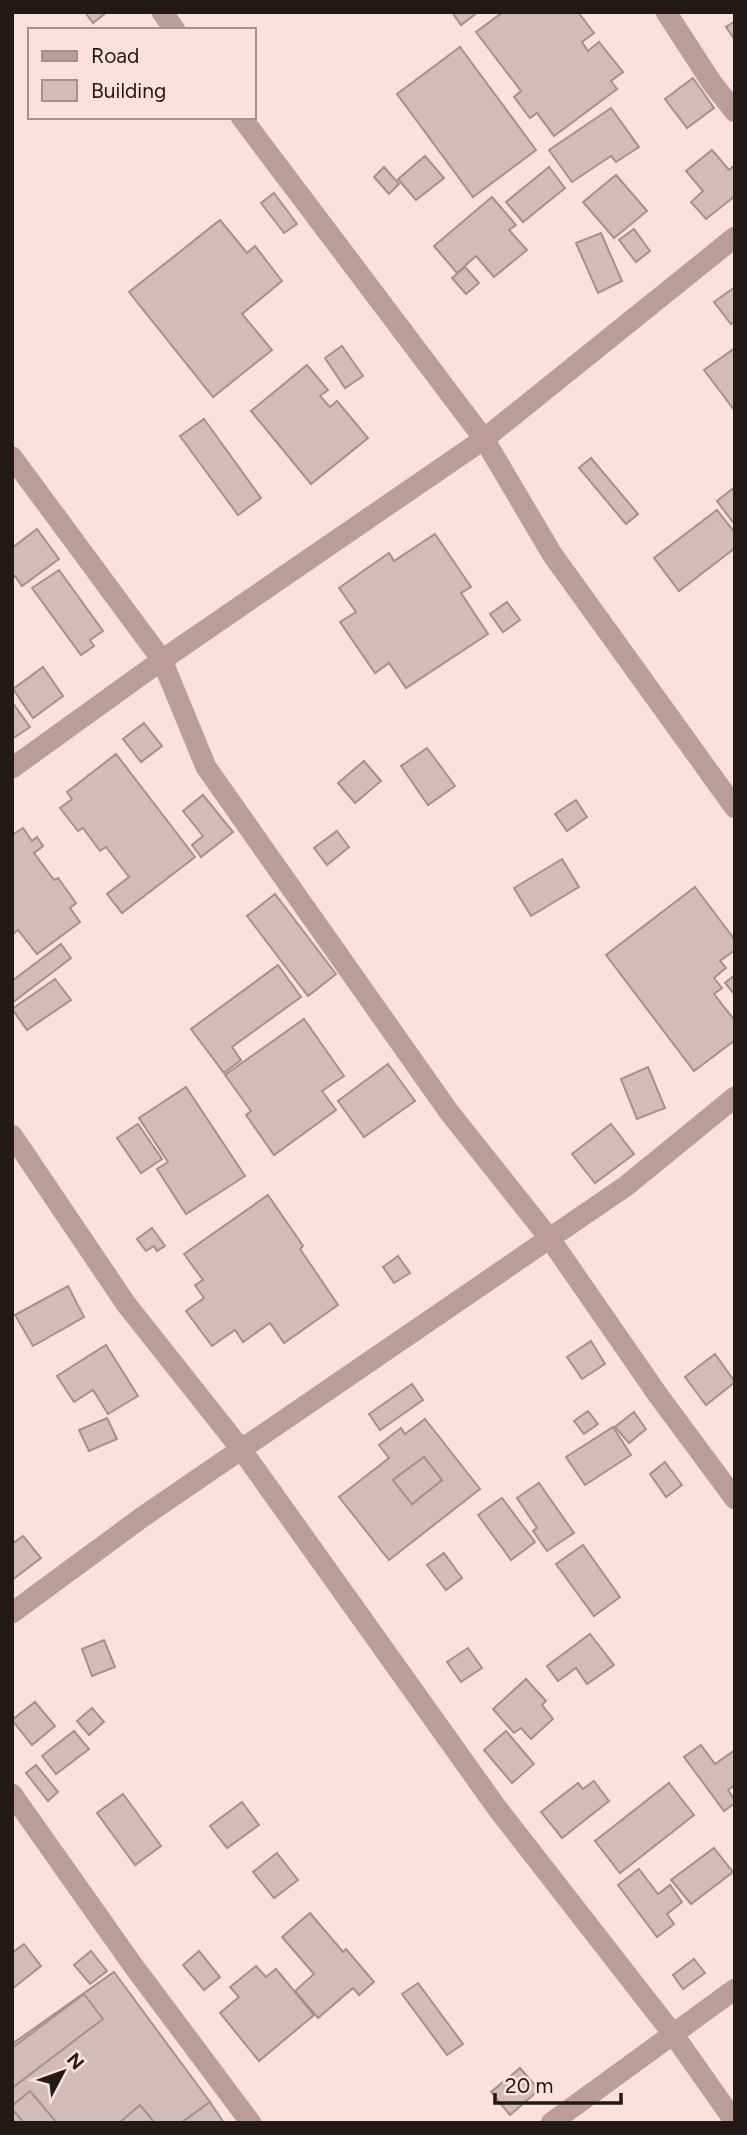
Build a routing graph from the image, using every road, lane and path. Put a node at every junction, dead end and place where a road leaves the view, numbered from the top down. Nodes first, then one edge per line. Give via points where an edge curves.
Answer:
1 (162, 12) edge
2 (666, 12) edge
3 (174, 28) edge
4 (735, 112) edge
5 (243, 119) edge
6 (735, 237) edge
7 (484, 439) junction
8 (12, 457) edge
9 (162, 660) junction
10 (12, 768) edge
11 (735, 808) edge
12 (735, 1097) edge
13 (12, 1135) edge
14 (550, 1239) junction
15 (241, 1450) junction
16 (735, 1499) edge
17 (12, 1613) edge
18 (12, 1794) edge
19 (735, 1989) edge
20 (673, 2034) junction
21 (735, 2122) edge
22 (251, 2123) edge
23 (551, 2123) edge

1 - 3 street
2 - 4 street
5 - 7 street
6 - 7 street
7 - 9 street
7 - 11 street via 552,554
8 - 9 street
9 - 10 street
9 - 14 street via 206,767 449,1112
12 - 14 street via 626,1186
13 - 15 street via 126,1304
14 - 15 street
14 - 16 street
15 - 17 street
15 - 20 street via 497,1808
18 - 22 street
19 - 20 street
20 - 21 street
20 - 23 street

